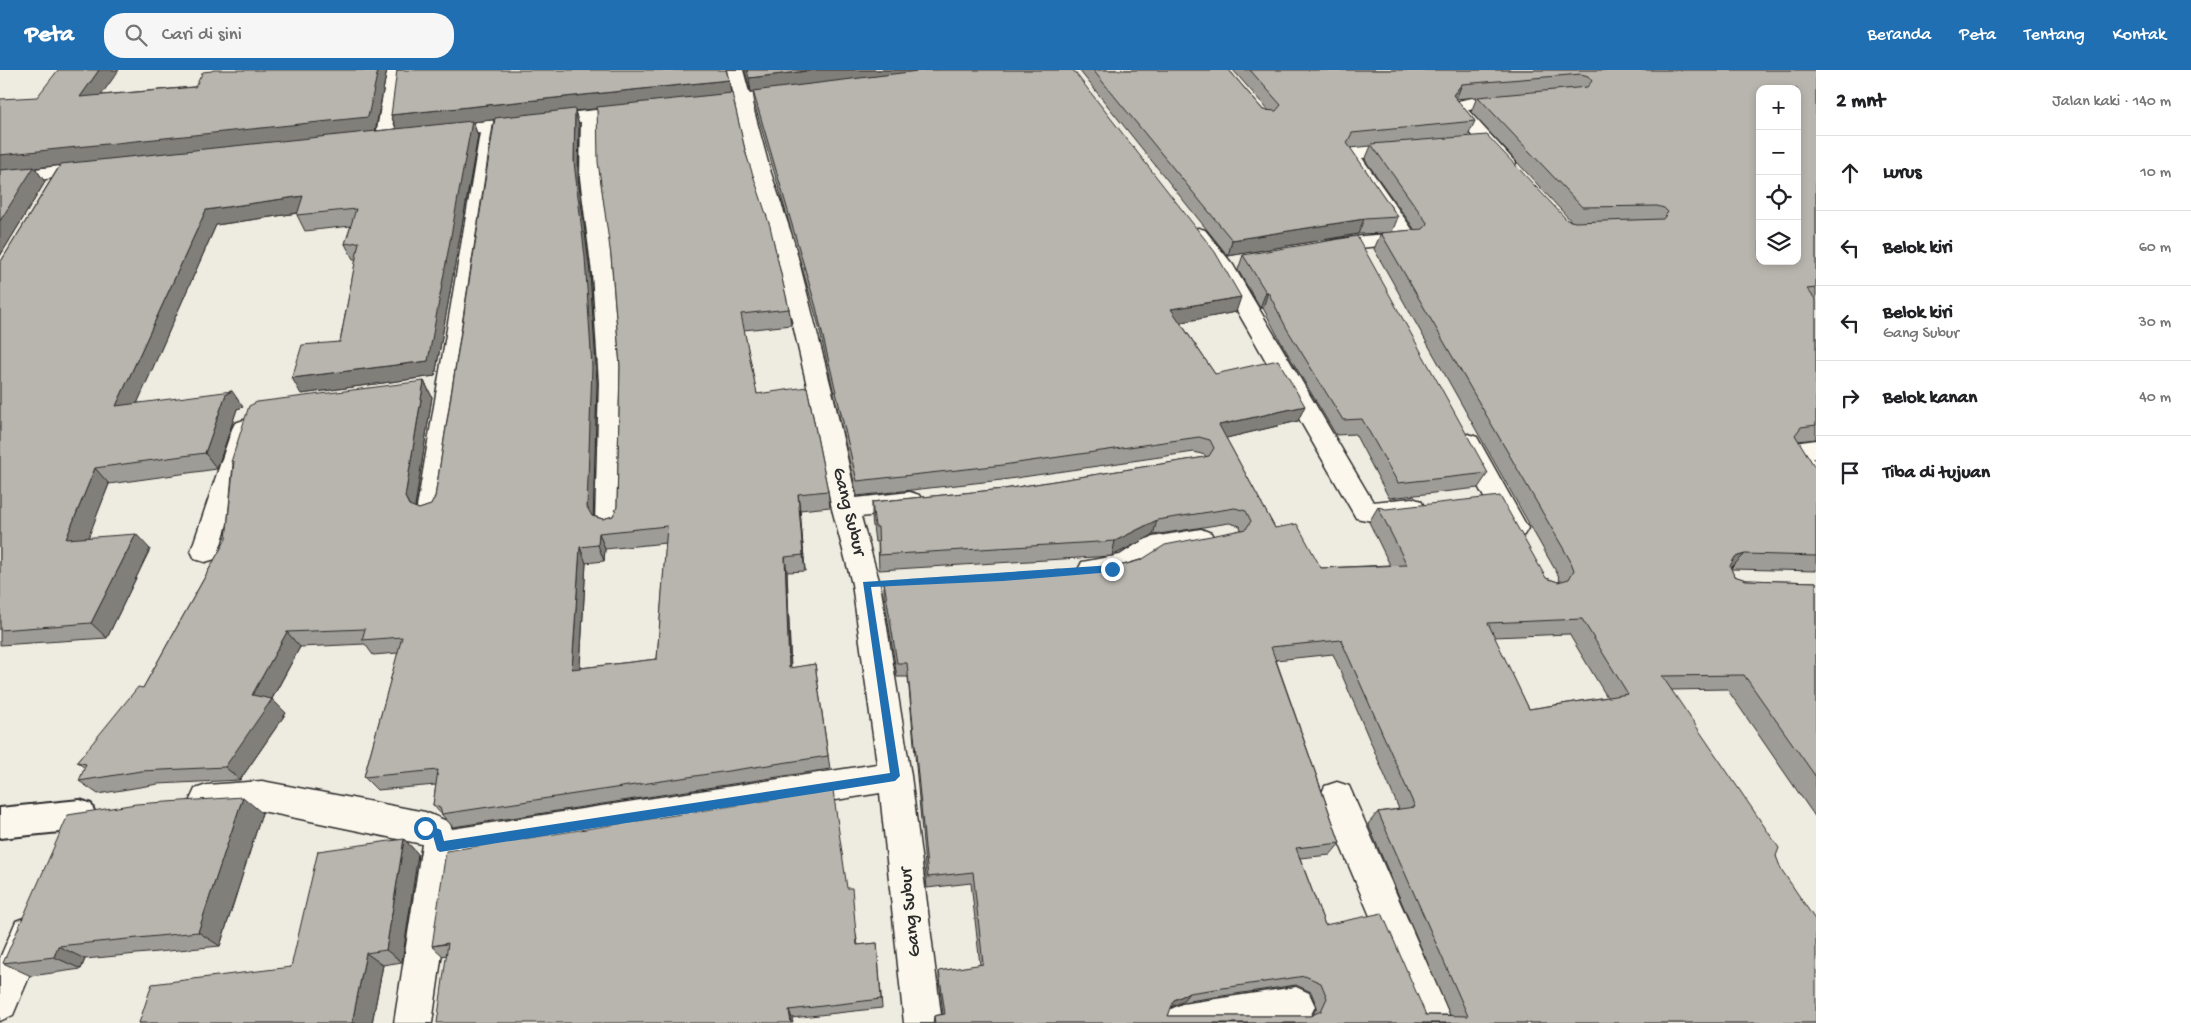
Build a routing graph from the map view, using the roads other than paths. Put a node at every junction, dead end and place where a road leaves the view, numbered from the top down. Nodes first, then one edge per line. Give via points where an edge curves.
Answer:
1 (395, 70) edge
2 (735, 70) edge
3 (810, 92) edge
4 (744, 100) junction
5 (1526, 100) edge
6 (677, 107) edge
7 (648, 110) edge
8 (590, 116) junction
9 (490, 127) junction
10 (423, 133) edge
11 (404, 134) edge
12 (385, 136) junction
13 (366, 138) edge
14 (1420, 148) edge
15 (113, 166) edge
16 (64, 171) junction
17 (0, 179) edge
18 (1520, 179) edge
19 (50, 195) edge
20 (1186, 219) edge
21 (1358, 242) junction
22 (1310, 250) edge
23 (1372, 268) edge
24 (256, 411) edge
25 (1456, 421) edge
26 (1816, 449) edge
27 (1816, 485) edge
28 (1498, 498) junction
29 (933, 500) edge
30 (1470, 501) edge
31 (1432, 506) edge
32 (845, 509) junction
33 (429, 513) edge
34 (608, 523) edge
35 (1229, 535) edge
36 (1526, 550) edge
37 (205, 551) dead end
38 (1062, 573) edge
39 (896, 582) edge
40 (866, 584) junction
41 (895, 776) junction
42 (1337, 797) dead end
43 (177, 801) edge
44 (95, 812) joint
45 (0, 823) edge
46 (440, 847) junction
47 (65, 850) edge
48 (42, 904) edge
49 (0, 1002) edge
50 (1296, 1006) dead end
51 (413, 1023) edge
52 (923, 1023) edge
53 (1182, 1023) edge
54 (1434, 1023) edge

1 - 12 street
2 - 4 street, Gang Subur
3 - 4 street
4 - 6 street
4 - 32 street, Gang Subur via 760,170 784,242
5 - 18 street via 1459,106 1457,110 1477,143
7 - 8 street
8 - 9 street
8 - 34 street via 590,178 603,273 611,383
9 - 10 street
9 - 33 street via 438,386
11 - 12 street
12 - 13 street
14 - 21 street via 1355,153 1352,157 1410,239
15 - 16 street
16 - 17 street
16 - 19 street
20 - 31 street via 1232,263 1365,511
21 - 22 street
21 - 23 street
24 - 37 street via 248,416
25 - 28 street
26 - 27 street via 1795,450
28 - 30 street
28 - 36 street
29 - 32 street
32 - 40 street, Gang Subur
35 - 38 street via 1153,548 1117,568
39 - 40 street
40 - 41 street, Gang Subur
41 - 46 street
41 - 52 street, Gang Subur
42 - 54 street
43 - 46 street via 262,796 432,830 440,837
44 - 45 lane
44 - 47 street
46 - 51 street
48 - 49 street
50 - 53 street

